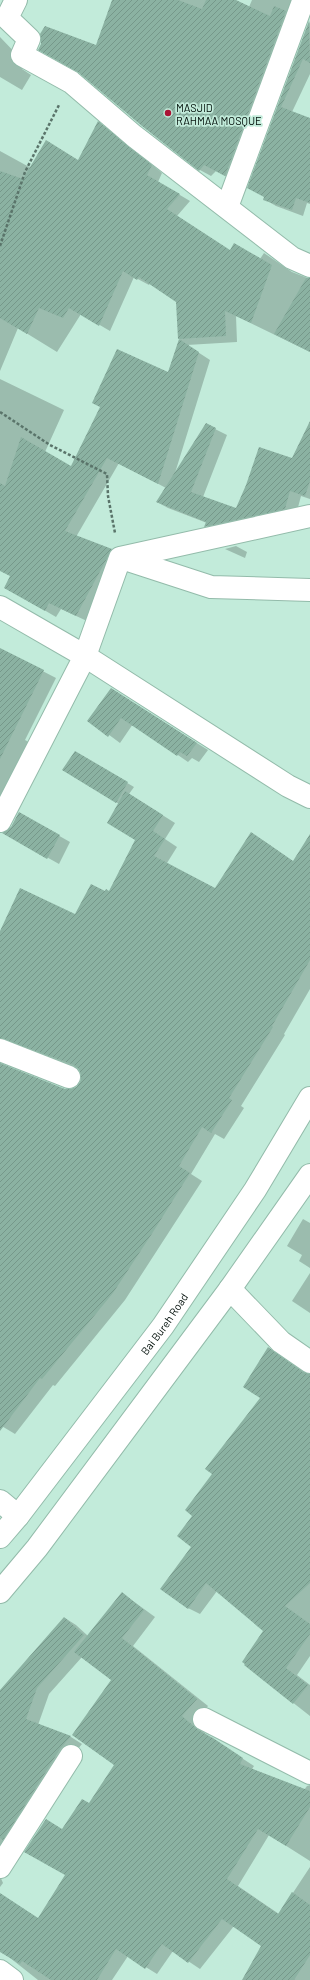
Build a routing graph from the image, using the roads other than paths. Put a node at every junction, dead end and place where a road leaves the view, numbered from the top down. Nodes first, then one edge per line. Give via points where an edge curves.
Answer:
1 (16, 0) edge
2 (299, 4) edge
3 (227, 207) junction
4 (310, 266) edge
5 (310, 516) edge
6 (120, 558) junction
7 (310, 590) edge
8 (0, 607) edge
9 (85, 656) junction
10 (310, 797) edge
11 (0, 821) edge
12 (0, 1050) edge
13 (69, 1077) dead end
14 (310, 1098) edge
15 (310, 1175) edge
16 (230, 1289) junction
17 (310, 1362) edge
18 (0, 1501) edge
19 (18, 1516) junction
20 (0, 1537) edge
21 (0, 1592) edge
22 (204, 1719) dead end
23 (71, 1756) dead end
24 (310, 1773) edge
25 (0, 1868) edge
26 (0, 1971) edge
27 (12, 1980) edge

1 - 3 main road via 7,18 29,39 22,55 71,82 134,136
2 - 3 main road
3 - 4 main road via 292,258
5 - 6 main road
6 - 7 main road via 211,587
6 - 9 main road
8 - 9 main road
9 - 10 main road via 288,786
9 - 11 main road
12 - 13 main road
14 - 19 main road, Bai Bureh Road via 255,1190 163,1326
15 - 16 main road
16 - 17 main road via 281,1342
16 - 21 main road via 37,1548
18 - 19 main road
19 - 20 main road, Bai Bureh Road
22 - 24 main road
23 - 25 main road
26 - 27 main road

